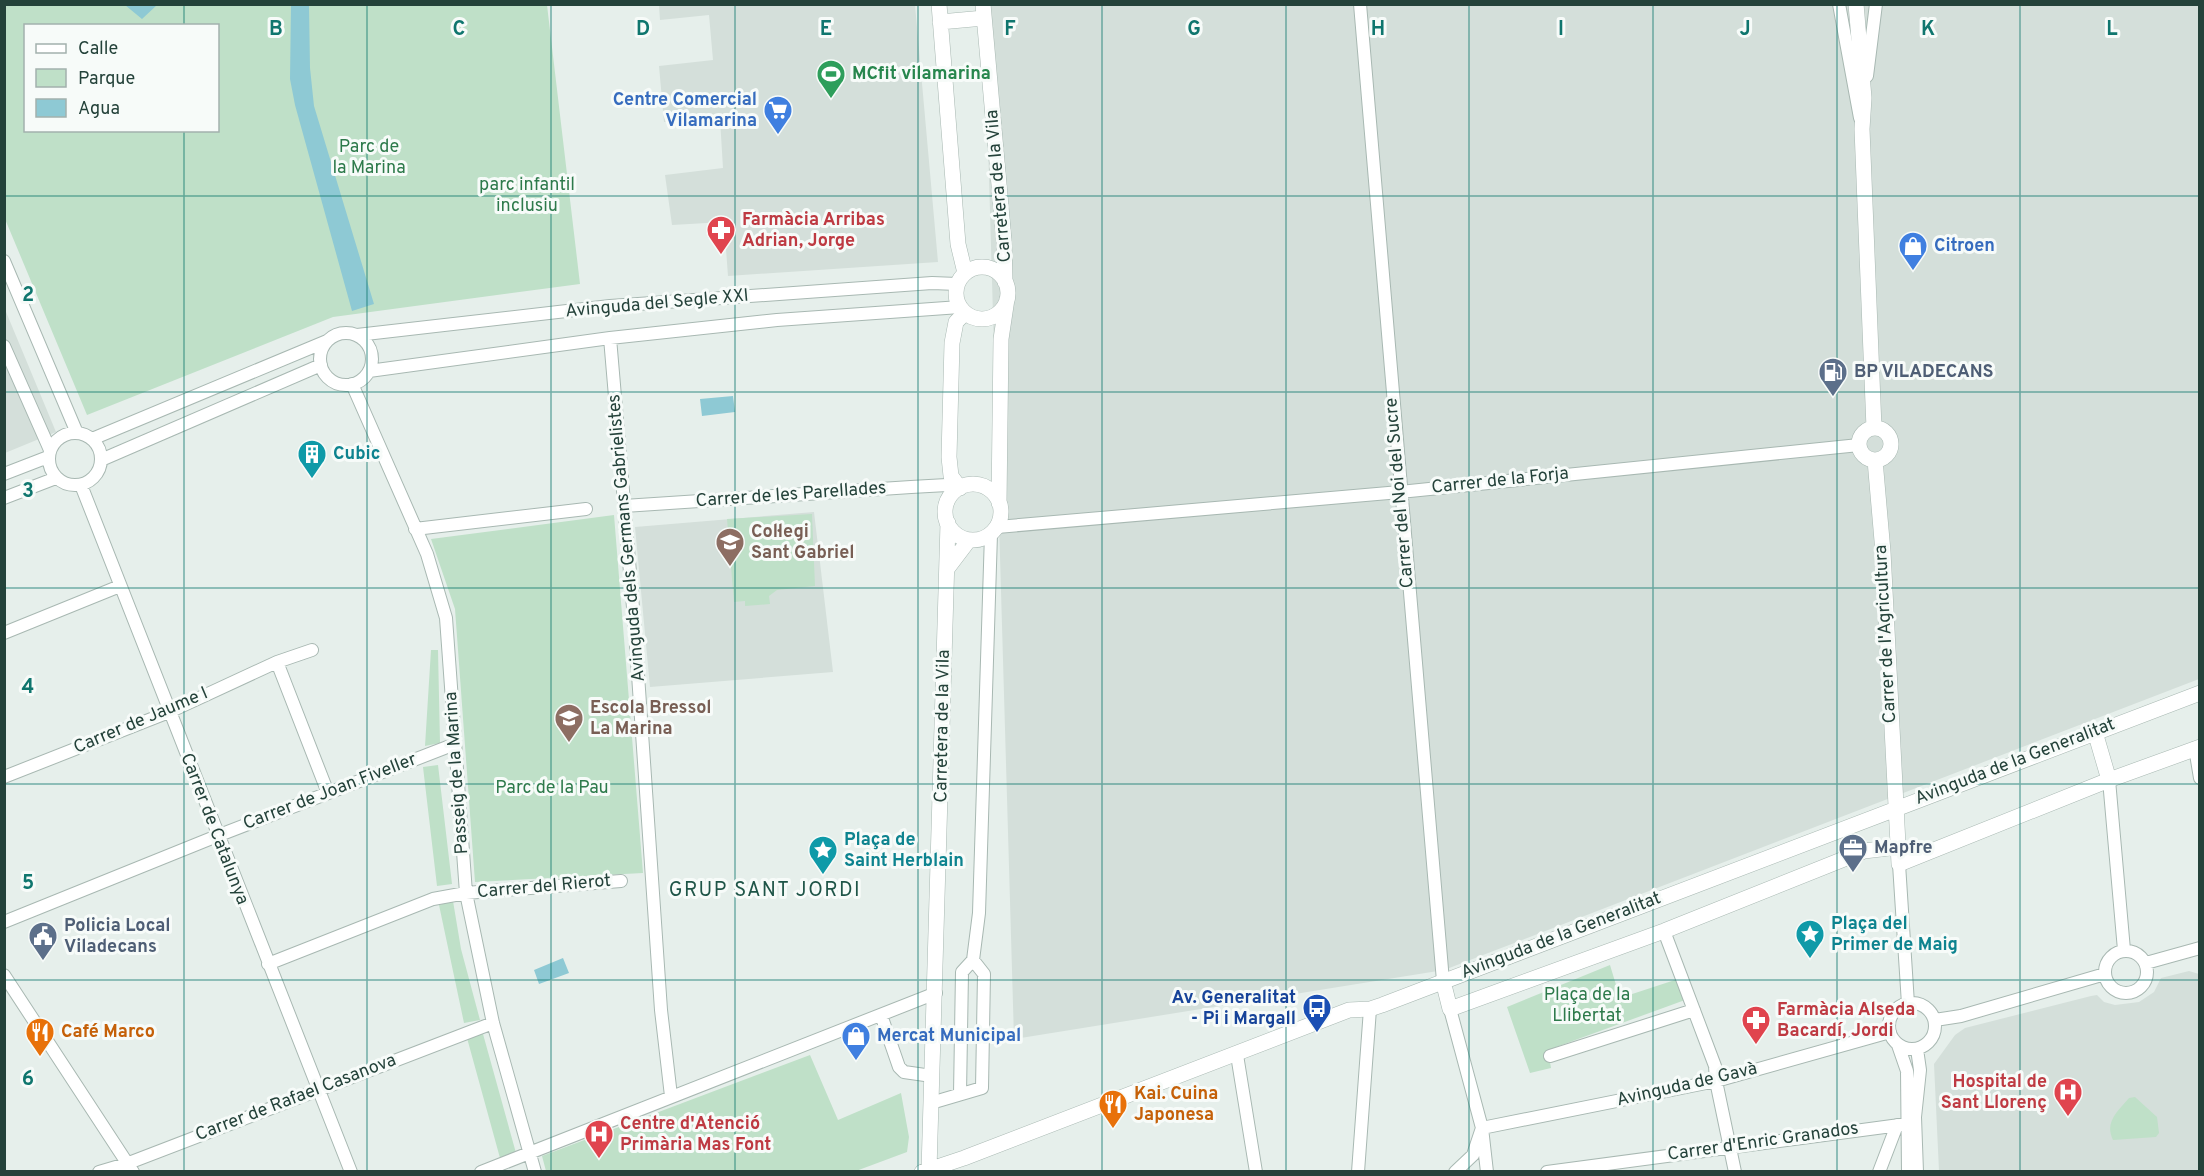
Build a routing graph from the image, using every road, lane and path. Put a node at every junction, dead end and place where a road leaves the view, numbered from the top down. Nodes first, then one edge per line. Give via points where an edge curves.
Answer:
1 (939, 4) edge
2 (1360, 4) edge
3 (1839, 4) edge
4 (1856, 4) edge
5 (1876, 4) edge
6 (984, 11) edge
7 (940, 22) junction
8 (1864, 98) junction
9 (1862, 129) junction
10 (4, 261) edge
11 (961, 279) junction
12 (1005, 282) junction
13 (1007, 299) junction
14 (963, 310) junction
15 (357, 336) junction
16 (610, 338) junction
17 (327, 341) junction
18 (4, 346) edge
19 (321, 365) junction
20 (369, 371) junction
21 (352, 384) junction
22 (1874, 428) junction
23 (77, 433) junction
24 (92, 439) junction
25 (1859, 446) junction
26 (49, 453) junction
27 (101, 460) junction
28 (1875, 460) junction
29 (4, 474) edge
30 (56, 478) junction
31 (81, 485) junction
32 (959, 489) junction
33 (1400, 492) junction
34 (4, 498) edge
35 (999, 503) junction
36 (624, 506) junction
37 (586, 509) dead end
38 (948, 523) junction
39 (416, 529) junction
40 (994, 530) junction
41 (969, 540) junction
42 (947, 569) junction
43 (120, 586) junction
44 (4, 633) edge
45 (312, 650) dead end
46 (277, 662) junction
47 (2199, 693) edge
48 (169, 712) junction
49 (2095, 732) junction
50 (455, 744) junction
51 (2197, 747) edge
52 (4, 777) edge
53 (2199, 778) edge
54 (2109, 780) junction
55 (328, 793) junction
56 (1897, 808) junction
57 (217, 836) junction
58 (1897, 847) junction
59 (1899, 864) junction
60 (621, 881) dead end
61 (466, 893) junction
62 (4, 922) edge
63 (1664, 931) junction
64 (2199, 948) edge
65 (2124, 950) junction
66 (972, 960) junction
67 (2146, 963) junction
68 (267, 964) junction
69 (2105, 974) junction
70 (4, 975) edge
71 (1443, 981) junction
72 (936, 993) junction
73 (1908, 1004) junction
74 (1370, 1009) junction
75 (1450, 1010) junction
76 (1694, 1010) junction
77 (881, 1015) junction
78 (1935, 1020) junction
79 (493, 1023) junction
80 (1890, 1032) junction
81 (1898, 1045) junction
82 (1917, 1049) junction
83 (1237, 1054) junction
84 (1550, 1056) dead end
85 (932, 1076) junction
86 (1716, 1081) junction
87 (318, 1090) junction
88 (960, 1094) junction
89 (671, 1096) junction
90 (930, 1103) junction
91 (1902, 1124) junction
92 (1482, 1128) junction
93 (1730, 1146) junction
94 (530, 1152) junction
95 (129, 1168) edge
96 (1584, 1169) edge
97 (925, 1171) edge
98 (99, 1172) edge
99 (351, 1172) edge
100 (481, 1172) edge
101 (535, 1172) edge
102 (1256, 1172) edge
103 (1358, 1172) edge
104 (1455, 1172) edge
105 (1487, 1172) edge
106 (1547, 1172) edge
107 (1735, 1172) edge
108 (1879, 1172) edge
109 (1908, 1172) edge
110 (1917, 1172) edge

1 - 7 street
2 - 33 street, Carrer del Noi del Sucre
3 - 9 street
4 - 8 street
5 - 8 street
6 - 7 street, Carretera de la Vila
6 - 12 street, Carretera de la Vila
7 - 11 street
8 - 9 street
9 - 22 street
10 - 23 street
11 - 12 street via 976,268 987,268
11 - 14 street via 956,296
11 - 15 street, Avinguda del Segle XXI via 610,306
12 - 13 street
13 - 14 street via 993,316 979,319
13 - 35 street via 1001,339
14 - 16 street, Avinguda del Segle XXI via 777,320
14 - 32 street via 952,343 950,401 949,457 951,476
15 - 17 street via 344,333
15 - 20 street via 371,351
16 - 20 street, Avinguda del Segle XXI
16 - 36 street, Avinguda dels Germans Gabrielistes
17 - 19 street via 321,350
17 - 24 street
18 - 26 street
19 - 21 street via 333,381
19 - 27 street
20 - 21 street
21 - 39 street, Passeig de la Marina
22 - 25 street via 1865,432
22 - 28 street via 1888,434 1891,444 1885,457
23 - 24 street
23 - 26 street via 59,438
24 - 27 street
25 - 28 street via 1863,454
25 - 33 street, Carrer de la Forja
26 - 29 street
26 - 30 street
27 - 31 street via 96,476
28 - 56 street, Carrer de l'Agricultura
30 - 31 street via 65,484
30 - 34 street
31 - 43 street, Carrer de Catalunya
32 - 35 street via 983,487
32 - 36 street, Carrer de les Parellades via 947,485
32 - 38 street via 946,505
33 - 40 street, Carrer de la Forja
33 - 71 street, Carrer del Noi del Sucre
35 - 40 street via 1000,518
36 - 89 street, Avinguda dels Germans Gabrielistes via 661,1010
37 - 39 street
38 - 41 street via 958,536
38 - 42 street, Carretera de la Vila
39 - 50 street, Passeig de la Marina via 446,618
40 - 41 street via 981,539
40 - 66 street via 979,913
41 - 42 street
42 - 72 street, Carretera de la Vila
43 - 44 street
43 - 48 street, Carrer de Catalunya
45 - 46 street, Carrer de Jaume I
46 - 48 street, Carrer de Jaume I
46 - 55 street
47 - 49 street, Avinguda de la Generalitat
48 - 52 street, Carrer de Jaume I
48 - 57 street, Carrer de Catalunya
49 - 54 street
49 - 56 street, Avinguda de la Generalitat
50 - 55 street, Carrer de Joan Fiveller
50 - 61 street, Passeig de la Marina
51 - 53 street
51 - 54 street
54 - 59 street
54 - 65 street
55 - 57 street, Carrer de Joan Fiveller
56 - 58 street, Carrer de l'Agricultura
56 - 71 street, Avinguda de la Generalitat
57 - 62 street, Carrer de Joan Fiveller
57 - 68 street, Carrer de Catalunya
58 - 59 street, Carrer de l'Agricultura
58 - 63 street via 1864,851
59 - 73 street
60 - 61 street, Carrer del Rierot
61 - 68 street, Carrer del Rierot via 433,899
61 - 79 street, Passeig de la Marina
63 - 75 street
63 - 76 street
64 - 67 street
65 - 67 street via 2138,954
65 - 69 street via 2107,961
66 - 88 street via 962,972
66 - 88 street via 984,974 982,1088
67 - 69 street via 2145,983 2135,992 2123,993 2112,988
68 - 87 street, Carrer de Catalunya
69 - 78 street
70 - 95 street
71 - 74 street, Avinguda de la Generalitat
71 - 75 street
72 - 77 street
72 - 85 street, Carretera de la Vila
73 - 78 street via 1927,1009
73 - 80 street via 1891,1017
74 - 83 street, Avinguda de la Generalitat via 1349,1010
74 - 103 street
75 - 92 street
76 - 84 street
76 - 86 street via 1715,1066
77 - 85 street via 899,1067 904,1072
77 - 89 street
78 - 82 street via 1930,1041
79 - 87 street, Carrer de Rafael Casanova
79 - 94 street, Passeig de la Marina
80 - 81 street
80 - 86 street, Avinguda de Gavà
81 - 82 street
81 - 91 street via 1907,1071
82 - 110 street
83 - 97 street, Avinguda de la Generalitat
83 - 102 street
85 - 90 street, Carretera de la Vila
86 - 92 street, Avinguda de Gavà
86 - 93 street
87 - 95 street, Carrer de Rafael Casanova
87 - 99 street, Carrer de Catalunya
88 - 90 street
89 - 94 street
90 - 97 street, Carretera de la Vila
91 - 93 street, Carrer d'Enric Granados
91 - 108 street
91 - 109 street
92 - 104 street via 1473,1155
92 - 105 street
93 - 96 street, Carrer d'Enric Granados
93 - 107 street
94 - 100 street
94 - 101 street, Passeig de la Marina
95 - 98 street, Carrer de Rafael Casanova
96 - 106 street, Carrer d'Enric Granados

